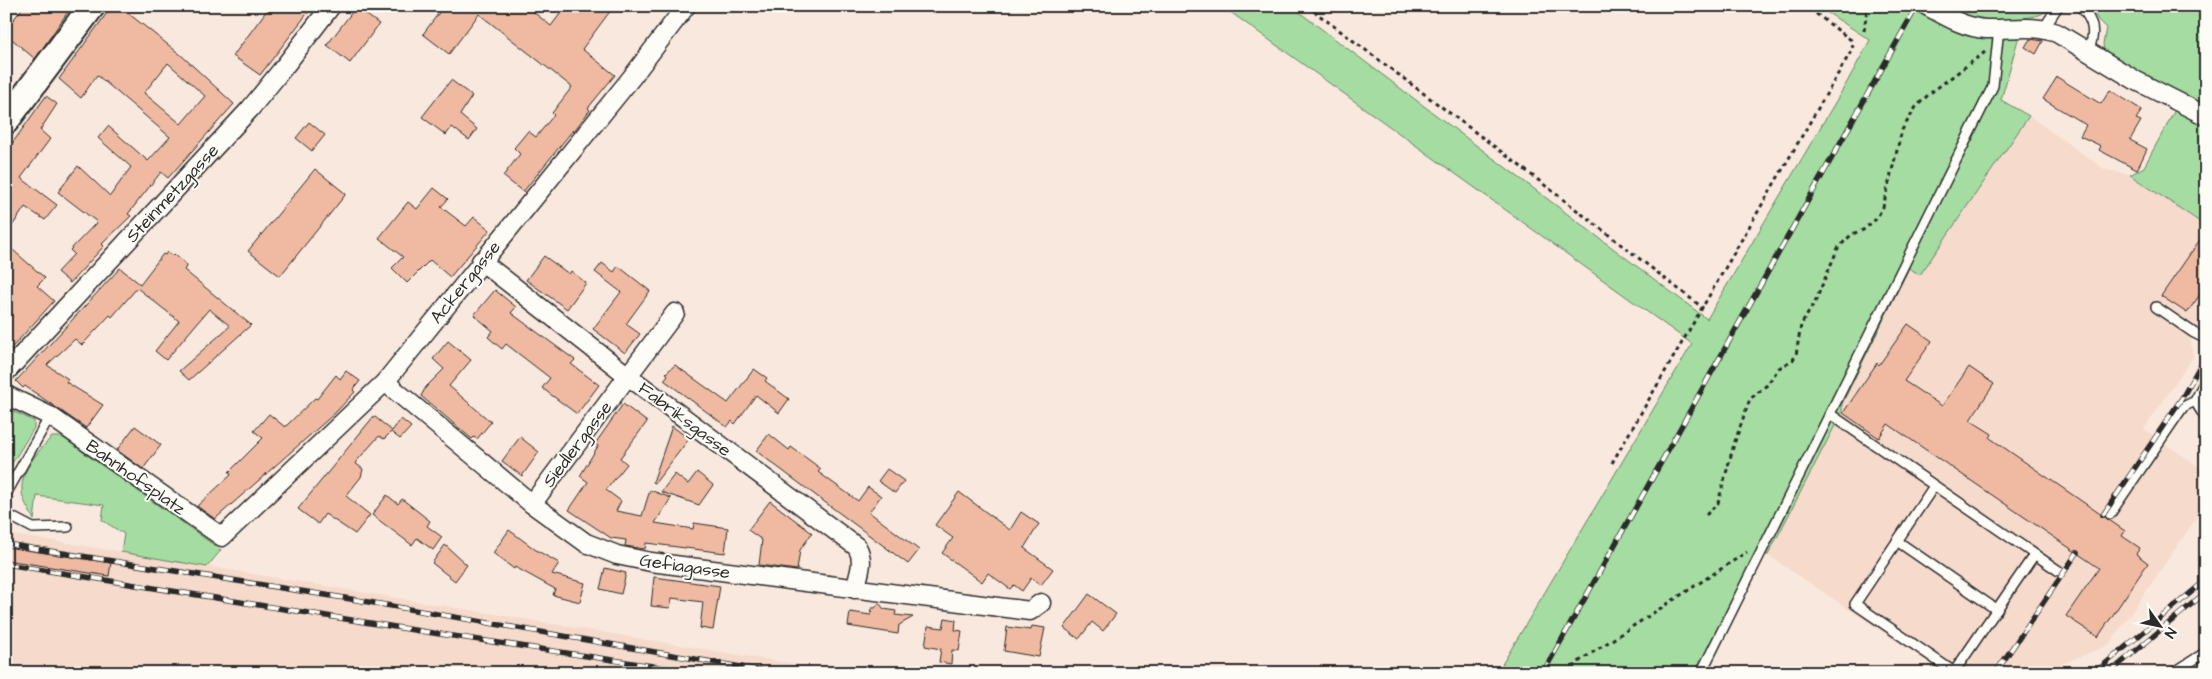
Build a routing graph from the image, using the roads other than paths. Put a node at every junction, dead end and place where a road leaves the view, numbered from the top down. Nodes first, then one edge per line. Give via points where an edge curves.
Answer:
1 (92, 6) edge
2 (330, 6) edge
3 (686, 6) edge
4 (1928, 6) edge
5 (2058, 6) edge
6 (2080, 6) edge
7 (2044, 28) junction
8 (1998, 35) junction
9 (2088, 52) junction
10 (2206, 116) edge
11 (6, 121) edge
12 (481, 262) junction
13 (2156, 307) dead end
14 (675, 313) dead end
15 (2206, 339) edge
16 (6, 372) edge
17 (628, 376) junction
18 (2206, 379) edge
19 (385, 382) junction
20 (6, 395) edge
21 (2195, 401) junction
22 (1830, 414) junction
23 (50, 416) junction
24 (2206, 419) edge
25 (1934, 486) junction
26 (6, 494) edge
27 (532, 504) junction
28 (6, 514) edge
29 (2110, 514) dead end
30 (68, 527) dead end
31 (222, 537) joint
32 (1897, 541) junction
33 (2034, 555) junction
34 (2059, 571) dead end
35 (854, 589) junction
36 (1041, 603) dead end
37 (1997, 610) junction
38 (2206, 652) edge
39 (1701, 673) edge
40 (2173, 673) edge

1 - 11 main road
2 - 16 street, Steinmetzgasse via 250,109
3 - 12 street, Ackergasse
4 - 8 street via 1956,21
5 - 7 lane
6 - 9 lane via 2094,26
7 - 8 street via 2027,26
7 - 9 street
8 - 22 lane via 1993,86
9 - 10 street
12 - 17 street, Fabriksgasse
12 - 19 street, Ackergasse
13 - 15 lane
14 - 17 street, Siedlergasse
17 - 27 street, Siedlergasse
17 - 35 street, Fabriksgasse via 857,547 862,556
18 - 21 lane
19 - 27 street, Gefiagasse
19 - 31 street, Ackergasse
20 - 23 street, Bahnhofsplatz
21 - 24 lane
21 - 29 lane via 2183,406
22 - 25 lane
22 - 39 lane
23 - 26 lane
23 - 31 street, Bahnhofsplatz
25 - 32 lane
25 - 33 lane
27 - 35 street, Gefiagasse via 586,543 617,555
28 - 30 lane via 33,528
32 - 37 lane
32 - 37 lane via 1855,604 1901,636 1954,672
33 - 34 lane
33 - 37 lane
35 - 36 street, Gefiagasse via 1030,610
38 - 40 lane

